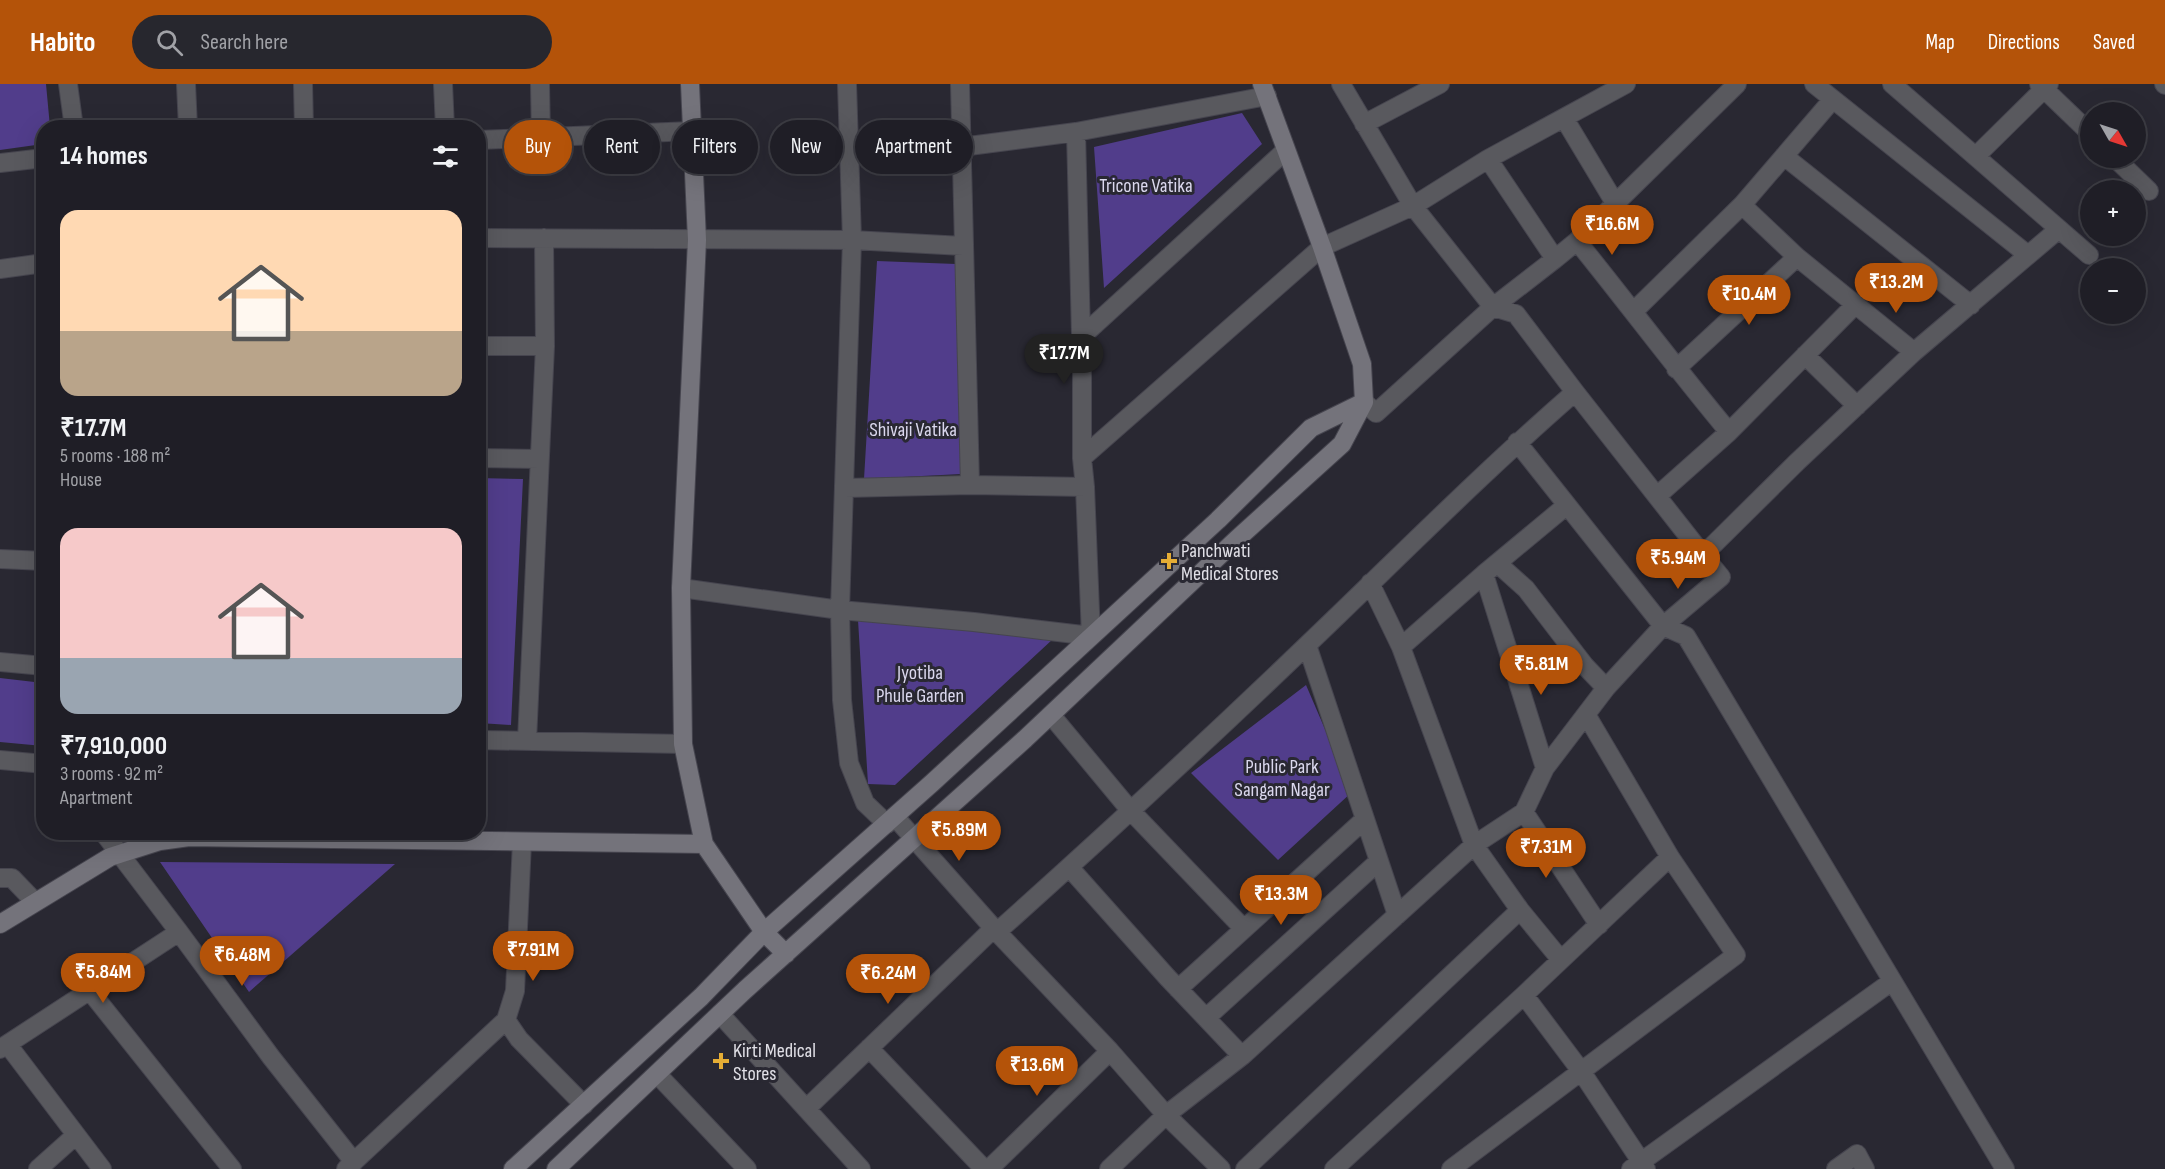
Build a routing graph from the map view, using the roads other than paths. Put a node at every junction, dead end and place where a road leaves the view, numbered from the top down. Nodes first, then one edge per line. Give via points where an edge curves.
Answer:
1 (68, 84) edge
2 (186, 84) edge
3 (303, 84) edge
4 (443, 84) edge
5 (540, 84) edge
6 (690, 84) edge
7 (847, 84) edge
8 (960, 84) edge
9 (1341, 84) edge
10 (1440, 84) edge
11 (1626, 84) edge
12 (1737, 84) edge
13 (1814, 84) edge
14 (1892, 84) edge
15 (2044, 86) edge
16 (1264, 90) edge
17 (1833, 99) junction
18 (1564, 118) junction
19 (73, 120) edge
20 (188, 120) edge
21 (304, 120) edge
22 (445, 120) edge
23 (541, 120) edge
24 (692, 120) edge
25 (961, 120) edge
26 (2080, 123) edge
27 (1364, 124) junction
28 (672, 132) edge
29 (1076, 132) junction
30 (572, 137) edge
31 (504, 139) edge
32 (486, 140) edge
33 (973, 145) edge
34 (1286, 151) junction
35 (1784, 156) junction
36 (1976, 156) junction
37 (36, 159) edge
38 (1488, 159) junction
39 (0, 163) edge
40 (2125, 168) edge
41 (694, 174) edge
42 (962, 174) edge
43 (2149, 191) dead end
44 (1615, 203) junction
45 (1742, 205) junction
46 (1413, 206) junction
47 (2059, 229) junction
48 (486, 238) edge
49 (544, 238) junction
50 (697, 240) junction
51 (852, 240) junction
52 (1577, 241) junction
53 (963, 246) junction
54 (1322, 247) junction
55 (2028, 255) junction
56 (2089, 255) dead end
57 (1797, 257) junction
58 (1555, 258) junction
59 (36, 264) edge
60 (0, 269) edge
61 (1855, 304) junction
62 (1971, 305) junction
63 (1493, 307) junction
64 (1634, 311) junction
65 (1080, 338) junction
66 (486, 346) edge
67 (545, 346) junction
68 (1914, 352) junction
69 (1805, 355) junction
70 (1676, 369) junction
71 (1575, 392) junction
72 (1364, 402) junction
73 (1857, 406) junction
74 (1729, 432) junction
75 (1517, 442) junction
76 (486, 458) edge
77 (539, 459) junction
78 (1082, 459) junction
79 (970, 485) junction
80 (1085, 487) junction
81 (844, 488) junction
82 (1658, 496) junction
83 (1567, 506) junction
84 (1703, 555) junction
85 (0, 559) edge
86 (36, 561) edge
87 (1490, 569) junction
88 (1370, 583) junction
89 (681, 588) junction
90 (840, 610) junction
91 (1663, 626) junction
92 (1091, 636) junction
93 (1307, 645) junction
94 (1401, 647) junction
95 (0, 662) edge
96 (36, 665) edge
97 (1606, 688) junction
98 (1050, 715) junction
99 (1587, 716) junction
100 (486, 740) edge
101 (527, 741) junction
102 (683, 744) junction
103 (0, 759) edge
104 (36, 763) edge
105 (1545, 768) junction
106 (1130, 810) junction
107 (1524, 813) junction
108 (1365, 819) junction
109 (891, 820) junction
110 (914, 839) junction
111 (108, 840) edge
112 (165, 840) edge
113 (473, 840) edge
114 (522, 842) junction
115 (704, 843) junction
116 (1474, 845) junction
117 (118, 854) junction
118 (1671, 857) junction
119 (1379, 861) junction
120 (1069, 867) junction
121 (0, 878) edge
122 (35, 902) junction
123 (1520, 910) junction
124 (1397, 915) junction
125 (0, 924) edge
126 (1599, 925) junction
127 (1244, 929) junction
128 (995, 930) junction
129 (179, 932) junction
130 (764, 932) junction
131 (786, 954) junction
132 (1561, 960) junction
133 (1891, 982) junction
134 (1178, 989) junction
135 (90, 991) junction
136 (1524, 995) junction
137 (720, 1014) junction
138 (1206, 1018) junction
139 (506, 1020) junction
140 (4, 1047) edge
141 (869, 1048) junction
142 (1110, 1052) junction
143 (1242, 1056) junction
144 (1581, 1071) junction
145 (657, 1074) junction
146 (584, 1105) junction
147 (807, 1107) junction
148 (1166, 1115) junction
149 (76, 1135) junction
150 (350, 1166) edge
151 (743, 1167) edge
152 (1639, 1167) edge
153 (38, 1169) edge
154 (102, 1169) edge
155 (232, 1169) edge
156 (513, 1169) edge
157 (556, 1169) edge
158 (861, 1169) edge
159 (984, 1169) edge
160 (989, 1169) edge
161 (1109, 1169) edge
162 (1221, 1169) edge
163 (1245, 1169) edge
164 (1334, 1169) edge
165 (1451, 1169) edge
166 (1836, 1169) edge
167 (1865, 1169) edge
168 (2005, 1169) edge

1 - 19 street
2 - 20 street
3 - 21 street
4 - 22 street
5 - 23 street
6 - 24 street
7 - 51 street
8 - 25 street
9 - 27 street
10 - 27 street
11 - 18 street
12 - 44 street
13 - 17 street
14 - 36 street
15 - 26 street
15 - 36 street
16 - 29 street
16 - 34 street
17 - 35 street
17 - 55 street
18 - 38 street
18 - 44 street
27 - 46 street
28 - 30 street
29 - 33 street
29 - 65 street
31 - 32 street
34 - 54 street
34 - 65 street
35 - 45 street
35 - 62 street
36 - 47 street
37 - 39 street
38 - 46 street
38 - 58 street
40 - 43 street
41 - 50 street
42 - 53 street
44 - 52 street
45 - 57 street
45 - 64 street
46 - 54 street
46 - 63 street
47 - 55 street
47 - 56 street
48 - 49 street
49 - 50 street
49 - 67 street
50 - 51 street
50 - 89 street
51 - 53 street
51 - 81 street
52 - 58 street
52 - 64 street
53 - 79 street
54 - 72 street via 1362,364
54 - 78 street
55 - 62 street
57 - 61 street
57 - 70 street
58 - 63 street
59 - 60 street
61 - 68 street
61 - 69 street
62 - 68 street
63 - 71 street via 1516,314
63 - 72 street via 1376,413
64 - 70 street
65 - 78 street
66 - 67 street
67 - 77 street
68 - 73 street
69 - 73 street
69 - 74 street
70 - 74 street
71 - 75 street
71 - 82 street
72 - 92 street via 1311,428
72 - 98 street via 1342,444
73 - 84 street
74 - 82 street
75 - 83 street
75 - 88 street
76 - 77 street
77 - 101 street
78 - 80 street
79 - 80 street
79 - 81 street
80 - 92 street
81 - 90 street
82 - 84 street
83 - 87 street
83 - 91 street
84 - 91 street via 1721,577
85 - 86 street
87 - 94 street
87 - 97 street via 1526,589
87 - 105 street
88 - 93 street
88 - 94 street
89 - 90 street
89 - 102 street
90 - 92 street
90 - 109 street via 842,700 849,763 865,803
91 - 97 street
91 - 133 street via 1686,636
92 - 109 street
93 - 106 street
93 - 108 street
94 - 116 street
95 - 96 street
97 - 99 street
98 - 106 street
98 - 110 street
99 - 105 street
99 - 118 street
100 - 101 street
101 - 102 street
102 - 115 street
103 - 104 street
105 - 107 street
106 - 120 street
106 - 127 street
107 - 116 street
107 - 126 street
108 - 119 street
108 - 127 street
109 - 110 street
109 - 130 street
110 - 128 street
110 - 131 street
111 - 117 street
112 - 117 street
113 - 114 street
114 - 115 street
114 - 139 street via 515,991
115 - 130 street
116 - 123 street
116 - 124 street
117 - 122 street
117 - 129 street
118 - 126 street
118 - 144 street via 1736,955
119 - 124 street
119 - 138 street
120 - 128 street
120 - 134 street
121 - 122 street via 12,878
122 - 125 street
123 - 132 street
123 - 163 street
124 - 143 street
126 - 132 street
127 - 134 street
128 - 141 street
128 - 142 street
129 - 135 street
129 - 150 street
130 - 131 street
130 - 146 street via 701,997
131 - 137 street
132 - 136 street
133 - 152 street
133 - 168 street
134 - 138 street
135 - 140 street
135 - 155 street
136 - 144 street
136 - 164 street
137 - 145 street
137 - 147 street
138 - 143 street
139 - 146 street via 519,1039
139 - 150 street
140 - 149 street
141 - 147 street
141 - 159 street
142 - 148 street
142 - 160 street
143 - 148 street
144 - 152 street
144 - 165 street
145 - 151 street
145 - 157 street
146 - 156 street
147 - 158 street
148 - 161 street
148 - 162 street
149 - 153 street
149 - 154 street
166 - 167 street via 1857,1154

